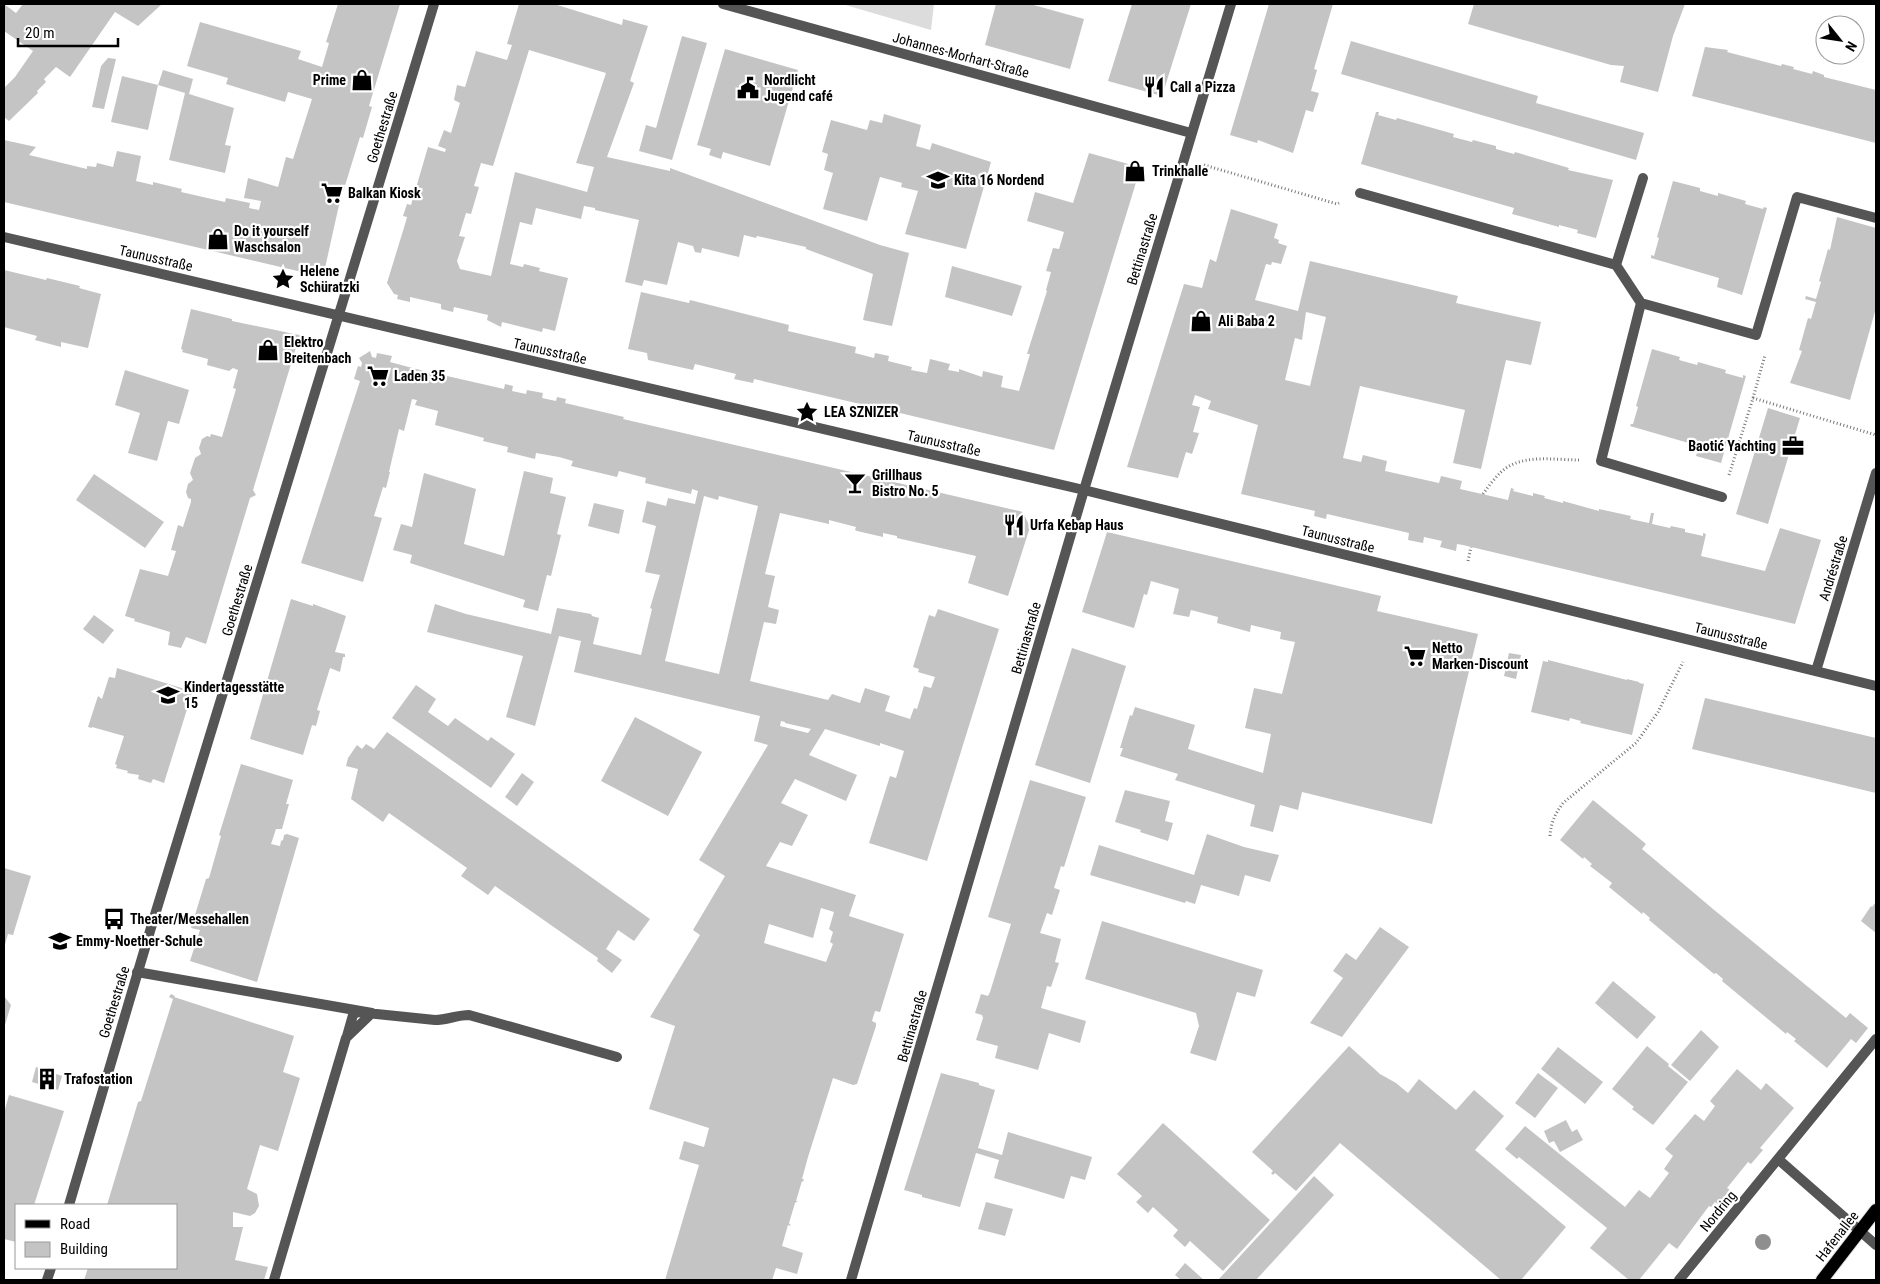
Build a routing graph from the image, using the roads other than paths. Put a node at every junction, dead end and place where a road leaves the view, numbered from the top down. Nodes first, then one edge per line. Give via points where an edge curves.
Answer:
1 (434, 4) edge
2 (723, 4) edge
3 (1231, 4) edge
4 (1191, 134) junction
5 (1643, 178) dead end
6 (1360, 194) road end
7 (1876, 218) edge
8 (4, 237) edge
9 (1616, 265) junction
10 (1641, 303) junction
11 (338, 315) junction
12 (1876, 473) edge
13 (1084, 490) junction
14 (1722, 497) road end
15 (1816, 671) junction
16 (1876, 686) edge
17 (137, 972) junction
18 (372, 1013) junction
19 (1876, 1038) edge
20 (618, 1057) dead end
21 (1778, 1159) junction
22 (69, 1204) edge
23 (1876, 1210) edge
24 (1860, 1231) junction
25 (1876, 1245) edge
26 (274, 1280) edge
27 (851, 1280) edge
28 (1679, 1280) edge
29 (1822, 1280) edge

1 - 11 street, Goethestraße
2 - 4 street, Johannes-Morhart-Straße
3 - 4 street, Bettinastraße
4 - 13 street, Bettinastraße
5 - 9 street
6 - 9 street
7 - 10 street via 1797,197 1756,335
8 - 11 street, Taunusstraße
9 - 10 street
10 - 14 street via 1601,460
11 - 13 street, Taunusstraße
11 - 17 street, Goethestraße
12 - 15 street, Andréstraße
13 - 15 street, Taunusstraße
13 - 27 street, Bettinastraße
15 - 16 street, Taunusstraße
17 - 18 street
17 - 22 street, Goethestraße
18 - 20 street via 435,1020 469,1015
18 - 26 street via 346,1038
19 - 21 street, Nordring
21 - 24 street
21 - 28 street, Nordring
23 - 24 main road, Hafenallee
24 - 25 street
24 - 29 main road, Hafenallee

